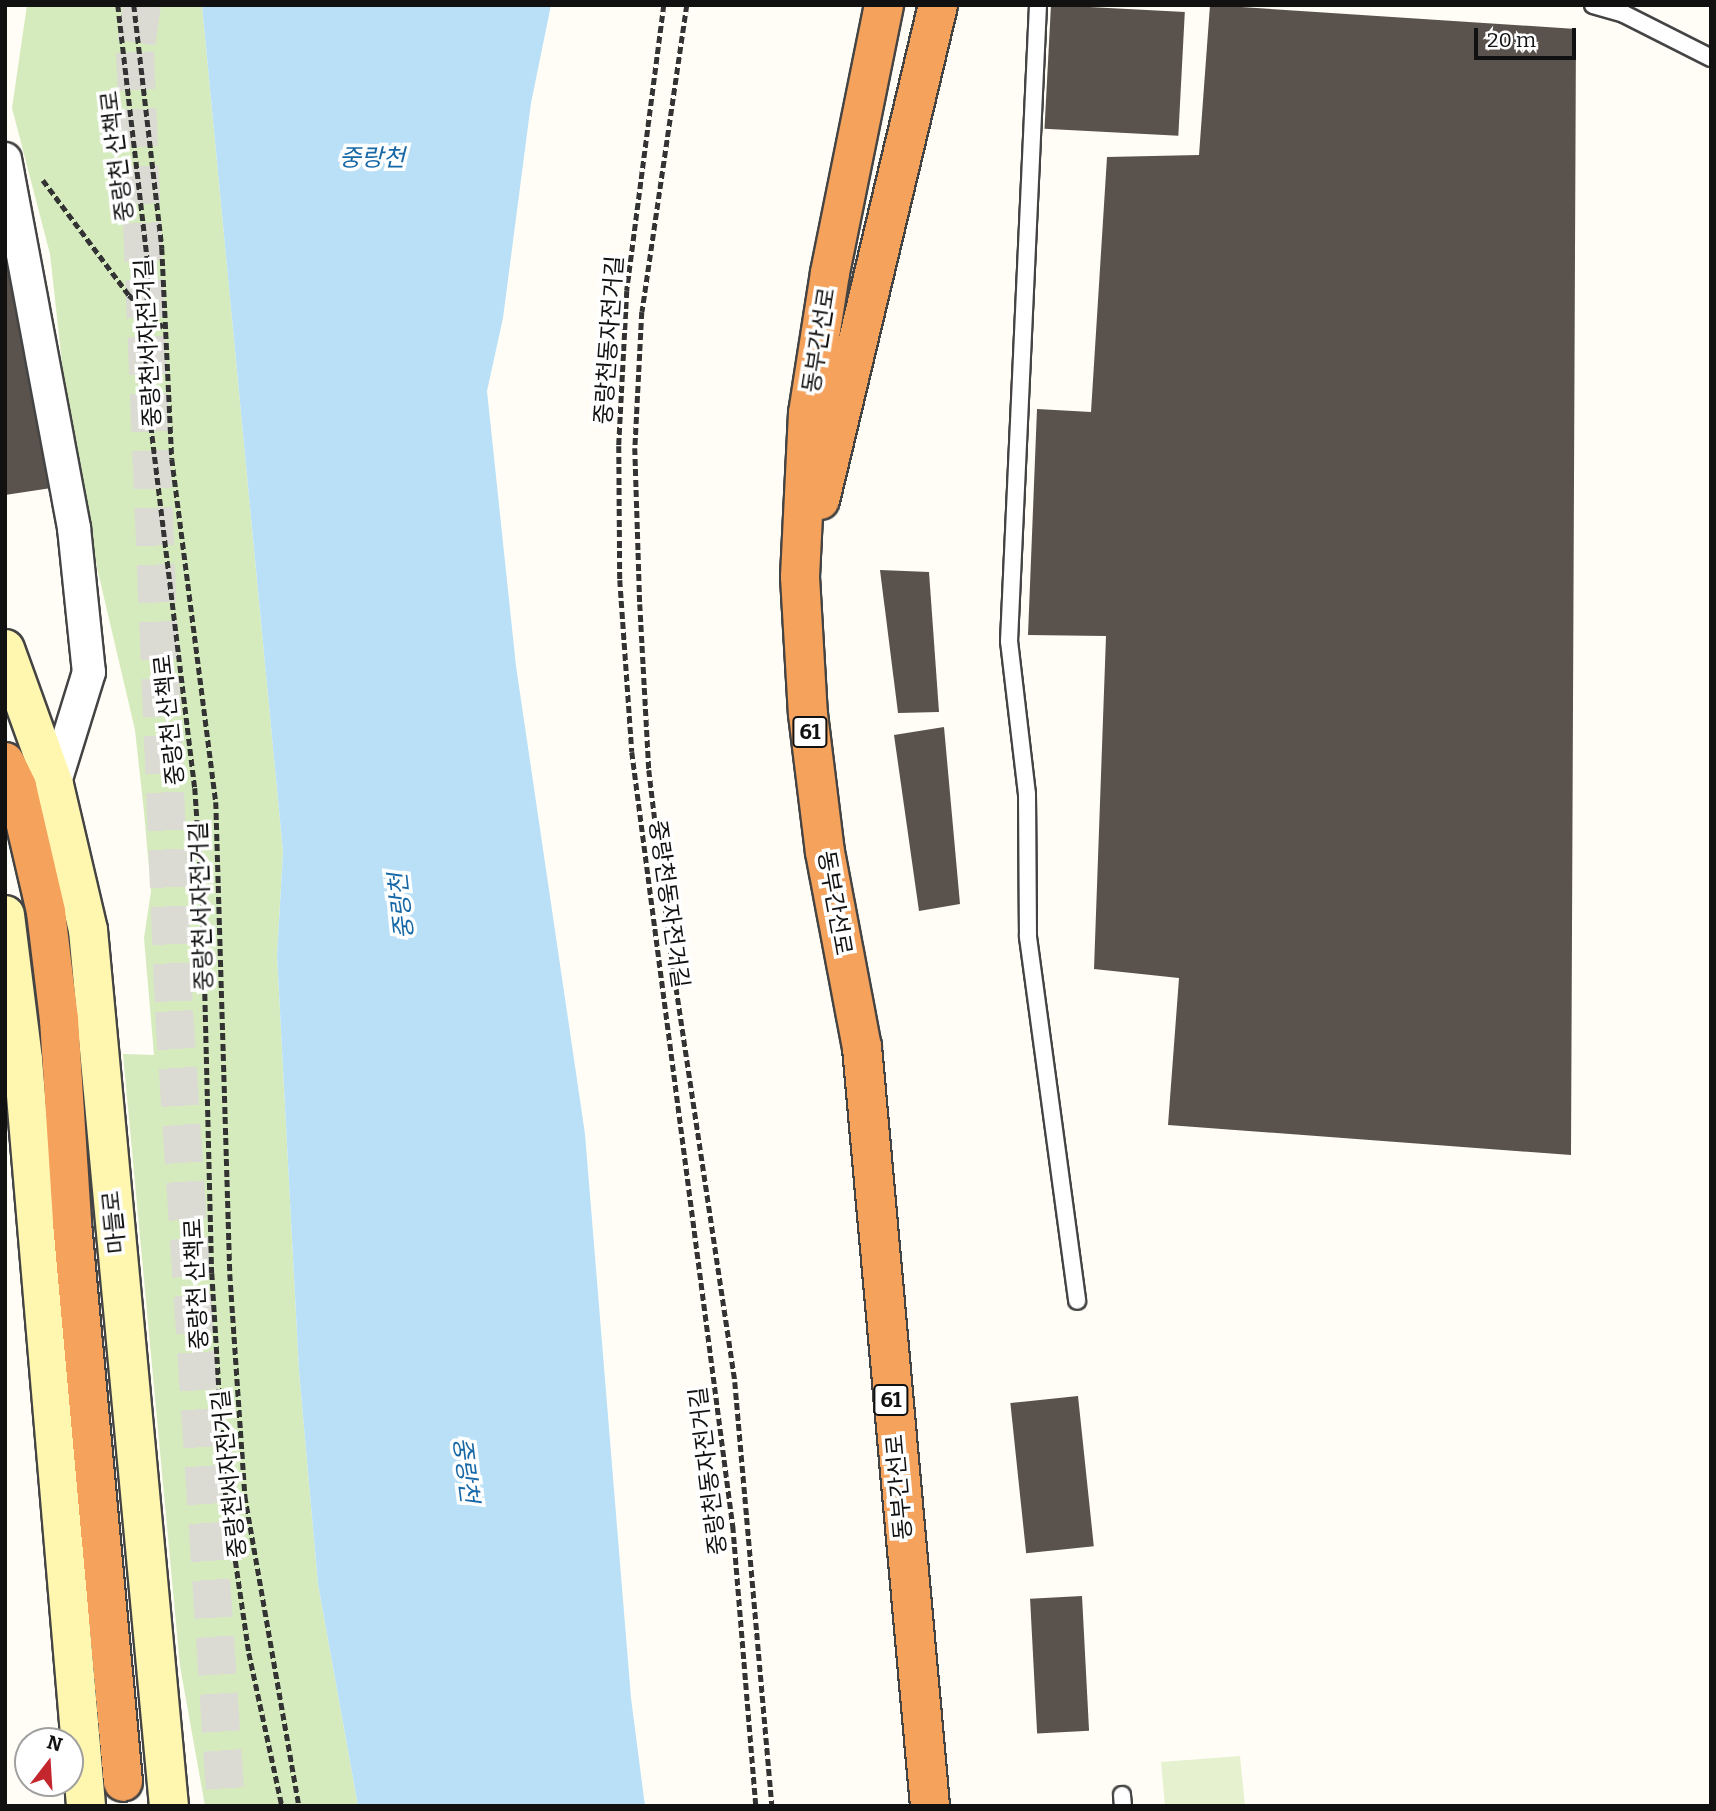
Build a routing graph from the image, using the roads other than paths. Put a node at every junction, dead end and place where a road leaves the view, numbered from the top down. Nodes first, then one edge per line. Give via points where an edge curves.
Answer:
1 (884, 5) edge
2 (938, 5) edge
3 (1038, 5) edge
4 (1593, 5) edge
5 (1711, 58) edge
6 (5, 159) edge
7 (800, 577) junction
8 (5, 649) edge
9 (5, 762) edge
10 (54, 785) junction
11 (5, 915) edge
12 (17, 1143) edge
13 (1077, 1301) dead end
14 (123, 1782) dead end
15 (86, 1806) edge
16 (169, 1806) edge
17 (930, 1806) edge

1 - 7 highway, 동부간선로 / 61 via 807,413
2 - 7 highway
3 - 13 lane via 1009,641 1027,794 1028,937
4 - 5 lane via 1623,14
6 - 10 street via 74,527 89,672
7 - 17 highway, 동부간선로 / 61 via 808,714 825,852 862,1047
8 - 10 main road, 마들로
9 - 14 highway via 17,787 46,912 59,1020 72,1223
10 - 16 main road, 마들로 via 88,930
11 - 12 main road
12 - 15 main road

